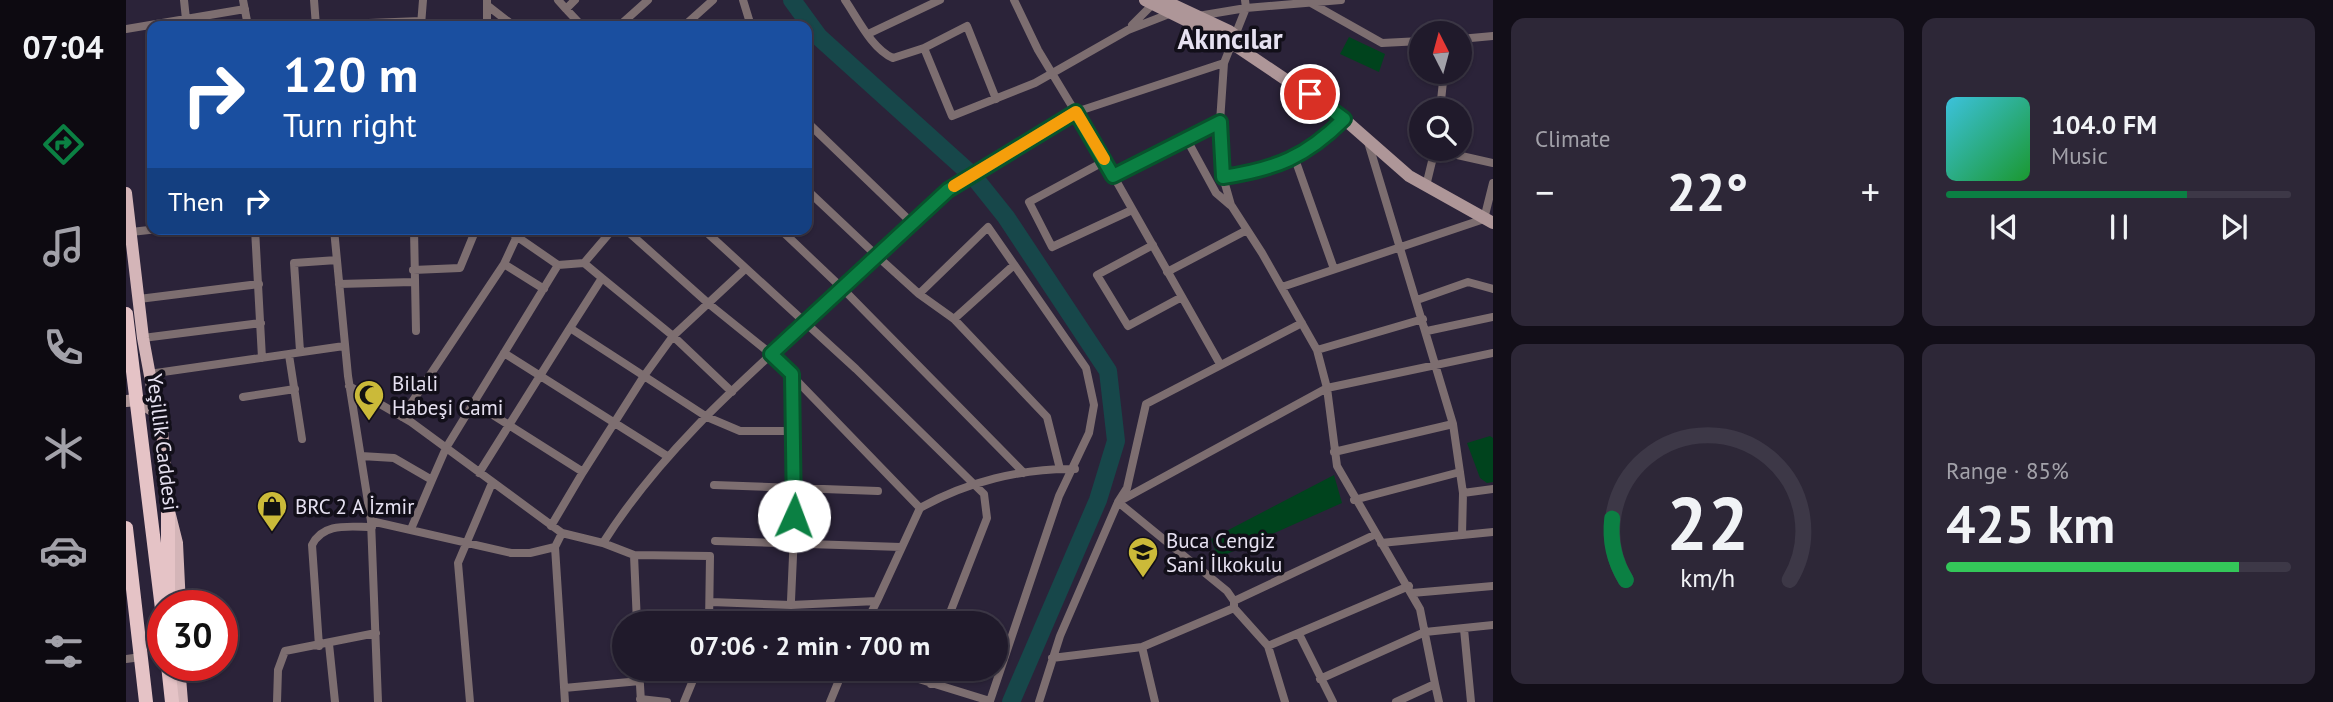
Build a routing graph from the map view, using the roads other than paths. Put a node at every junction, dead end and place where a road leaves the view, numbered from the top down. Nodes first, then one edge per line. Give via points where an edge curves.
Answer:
1 (184, 0) edge
2 (314, 0) edge
3 (423, 0) edge
4 (558, 0) edge
5 (575, 0) edge
6 (648, 0) edge
7 (713, 0) edge
8 (743, 0) edge
9 (845, 0) edge
10 (1014, 0) edge
11 (1341, 0) edge
12 (937, 1) edge
13 (1154, 2) edge
14 (1311, 2) edge
15 (487, 3) edge
16 (1245, 4) edge
17 (244, 5) edge
18 (566, 9) junction
19 (1169, 14) junction
20 (1195, 17) junction
21 (180, 21) edge
22 (184, 21) edge
23 (316, 21) edge
24 (421, 21) edge
25 (486, 21) edge
26 (508, 21) edge
27 (577, 21) edge
28 (625, 21) edge
29 (690, 21) edge
30 (748, 21) edge
31 (147, 26) edge
32 (126, 29) edge
33 (1128, 30) junction
34 (867, 34) junction
35 (1493, 36) edge
36 (1232, 38) junction
37 (1472, 38) edge
38 (1409, 42) edge
39 (924, 48) junction
40 (1224, 62) junction
41 (1051, 73) junction
42 (996, 99) junction
43 (1076, 112) junction
44 (1344, 119) junction
45 (1220, 122) junction
46 (812, 127) edge
47 (1186, 138) junction
48 (1368, 142) junction
49 (1472, 158) edge
50 (1296, 159) junction
51 (1105, 161) junction
52 (1432, 161) edge
53 (1493, 163) edge
54 (1113, 176) junction
55 (1223, 177) junction
56 (1493, 183) edge
57 (1426, 187) junction
58 (126, 193) edge
59 (812, 195) edge
60 (1231, 205) junction
61 (1132, 210) junction
62 (1488, 221) edge
63 (912, 223) junction
64 (147, 230) edge
65 (1247, 230) junction
66 (131, 232) junction
67 (255, 235) edge
68 (335, 235) edge
69 (414, 235) edge
70 (474, 235) edge
71 (608, 235) edge
72 (632, 235) edge
73 (709, 235) edge
74 (786, 235) edge
75 (517, 236) joint
76 (1153, 245) junction
77 (1398, 247) junction
78 (877, 256) junction
79 (337, 260) junction
80 (584, 263) junction
81 (504, 264) junction
82 (558, 265) junction
83 (1014, 265) junction
84 (1334, 269) junction
85 (413, 270) junction
86 (744, 270) junction
87 (1167, 272) junction
88 (602, 278) junction
89 (413, 282) junction
90 (259, 284) junction
91 (339, 284) junction
92 (1282, 287) junction
93 (544, 289) junction
94 (843, 289) junction
95 (1493, 289) edge
96 (919, 295) junction
97 (1180, 298) junction
98 (139, 299) junction
99 (1417, 300) junction
100 (709, 304) junction
101 (126, 314) edge
102 (1493, 317) edge
103 (954, 319) junction
104 (1423, 319) junction
105 (261, 323) junction
106 (1302, 323) junction
107 (805, 324) junction
108 (570, 328) junction
109 (416, 331) dead end
110 (1427, 331) junction
111 (673, 336) junction
112 (143, 338) junction
113 (344, 345) junction
114 (1317, 349) junction
115 (300, 351) junction
116 (504, 353) junction
117 (1493, 353) edge
118 (771, 354) junction
119 (289, 355) junction
120 (262, 358) junction
121 (1220, 364) junction
122 (1438, 366) junction
123 (149, 374) junction
124 (792, 374) junction
125 (539, 376) junction
126 (644, 376) junction
127 (130, 377) edge
128 (349, 386) junction
129 (1327, 388) junction
130 (295, 389) junction
131 (732, 392) junction
132 (243, 397) dead end
133 (131, 400) edge
134 (474, 403) junction
135 (161, 416) junction
136 (402, 417) junction
137 (706, 417) junction
138 (614, 423) junction
139 (1453, 424) junction
140 (509, 425) junction
141 (792, 431) junction
142 (302, 439) dead end
143 (446, 448) junction
144 (1334, 452) junction
145 (361, 456) junction
146 (667, 456) junction
147 (1060, 469) junction
148 (1074, 469) junction
149 (583, 472) junction
150 (1460, 472) junction
151 (479, 473) junction
152 (1024, 473) junction
153 (432, 480) junction
154 (492, 483) junction
155 (975, 483) junction
156 (714, 485) dead end
157 (796, 489) junction
158 (1493, 489) edge
159 (878, 491) dead end
160 (1463, 493) junction
161 (1354, 500) junction
162 (1118, 502) junction
163 (168, 507) junction
164 (920, 508) junction
165 (372, 524) junction
166 (551, 526) junction
167 (126, 528) edge
168 (411, 530) junction
169 (1493, 532) edge
170 (562, 533) junction
171 (1462, 535) junction
172 (1374, 536) junction
173 (465, 541) junction
174 (715, 541) dead end
175 (603, 542) junction
176 (792, 542) junction
177 (1381, 543) junction
178 (555, 547) junction
179 (901, 547) junction
180 (634, 555) junction
181 (1493, 586) edge
182 (159, 590) edge
183 (167, 590) edge
184 (179, 590) edge
185 (1410, 590) junction
186 (877, 601) junction
187 (711, 603) junction
188 (791, 605) junction
189 (1234, 605) junction
190 (636, 611) edge
191 (710, 611) edge
192 (791, 611) edge
193 (872, 611) edge
194 (951, 611) edge
195 (1493, 625) edge
196 (1464, 629) junction
197 (1425, 632) junction
198 (376, 633) junction
199 (1299, 634) junction
200 (329, 644) junction
201 (320, 646) junction
202 (1268, 646) junction
203 (1142, 647) junction
204 (133, 658) edge
205 (1052, 658) junction
206 (1320, 678) junction
207 (170, 681) edge
208 (180, 681) edge
209 (640, 681) joint
210 (693, 681) edge
211 (839, 681) edge
212 (922, 681) edge
213 (932, 681) edge
214 (931, 684) junction
215 (1435, 684) junction
216 (564, 688) junction
217 (641, 700) edge
218 (990, 701) edge
219 (146, 702) edge
220 (172, 702) edge
221 (182, 702) edge
222 (277, 702) edge
223 (335, 702) edge
224 (378, 702) edge
225 (470, 702) edge
226 (565, 702) edge
227 (667, 702) edge
228 (684, 702) edge
229 (830, 702) edge
230 (1039, 702) edge
231 (1155, 702) edge
232 (1285, 702) edge
233 (1333, 702) edge
234 (1396, 702) edge
235 (1439, 702) edge
236 (1471, 702) edge

1 - 21 street
2 - 23 street
3 - 24 street
4 - 18 street
5 - 18 street
6 - 28 street
7 - 29 street
8 - 30 street
9 - 34 street
10 - 41 street
11 - 14 street
12 - 34 street
13 - 19 main road
13 - 20 main road
13 - 33 street
14 - 16 street
14 - 38 street via 1382,43
15 - 25 street
15 - 26 street
16 - 20 street
16 - 36 street
17 - 22 street
18 - 27 street
19 - 33 street
19 - 36 main road
20 - 36 main road
31 - 32 street
33 - 41 street
34 - 39 street via 893,58
35 - 37 street
36 - 40 street
36 - 44 main road
39 - 42 street via 952,116
39 - 42 street via 967,26
40 - 43 street
40 - 45 street
41 - 42 street
41 - 43 street
43 - 51 street
43 - 63 street via 948,190
44 - 48 main road
44 - 50 street
45 - 47 street
45 - 55 street
46 - 63 street
47 - 54 street
47 - 60 street via 1216,193
48 - 57 main road
48 - 77 street
49 - 53 street
50 - 55 street via 1262,171
50 - 84 street
51 - 54 street
51 - 61 street via 1029,202 1052,247
52 - 57 street
54 - 61 street
55 - 60 street
56 - 62 street
57 - 62 main road
58 - 66 main road
59 - 78 street
60 - 65 street
61 - 76 street
62 - 77 street
63 - 78 street
64 - 66 street
65 - 87 street
65 - 92 street
66 - 98 main road
67 - 90 street
68 - 79 street
69 - 85 street
70 - 85 street via 460,268
71 - 80 street
72 - 100 street
73 - 86 street
74 - 94 street
75 - 81 street
75 - 82 street
76 - 87 street
76 - 97 street via 1097,275 1128,326
77 - 84 street
77 - 99 street
78 - 94 street
78 - 96 street
79 - 91 street
79 - 115 street via 294,263
80 - 82 street
80 - 88 street
81 - 93 street
81 - 136 street
82 - 93 street
83 - 96 street via 988,227
83 - 103 street
83 - 148 street via 1086,368 1094,404 1089,433
84 - 92 street
85 - 89 street
86 - 100 street
86 - 107 street
87 - 97 street
88 - 108 street
88 - 111 street
89 - 91 street
89 - 109 street
90 - 98 street
90 - 105 street
91 - 113 street
92 - 106 street
93 - 116 street
94 - 107 street
94 - 152 street
95 - 99 street via 1468,282
96 - 103 street
97 - 121 street
98 - 112 main road
99 - 104 street
100 - 111 street
100 - 118 street
101 - 127 highway, Yeşillik Caddesi
102 - 110 street
103 - 147 street via 1047,417
104 - 110 street
104 - 114 street
105 - 112 street
105 - 120 street
106 - 114 street
106 - 121 street
107 - 118 street
107 - 155 street
108 - 125 street
108 - 126 street
110 - 122 street
111 - 126 street
111 - 131 street
112 - 123 main road
113 - 115 street
113 - 128 street
114 - 129 street
115 - 119 street
116 - 125 street
116 - 134 street
117 - 122 street
118 - 124 street
118 - 131 street
119 - 120 street
119 - 130 street
120 - 123 street
121 - 162 street via 1146,404 1127,488
122 - 129 street
122 - 139 street
123 - 127 highway
123 - 135 main road
124 - 141 street
124 - 164 street
125 - 138 street
125 - 140 street
126 - 137 street
126 - 138 street
127 - 133 highway, Yeşillik Caddesi
128 - 136 street
128 - 145 street
129 - 144 street
129 - 162 street
130 - 132 street
130 - 142 street
131 - 137 street
133 - 135 main road
133 - 182 highway, Yeşillik Caddesi
134 - 140 street
134 - 143 street
135 - 163 main road
136 - 143 street
137 - 141 street via 740,431
137 - 146 street
138 - 146 street
138 - 149 street
139 - 144 street
139 - 150 street
140 - 149 street
140 - 151 street
141 - 157 street
143 - 151 street
143 - 153 street
144 - 161 street
145 - 153 street via 394,458
145 - 165 street
146 - 175 street
147 - 148 street
147 - 152 street
148 - 218 street via 1059,496
149 - 166 street
150 - 160 street
150 - 161 street
151 - 154 street
152 - 155 street
153 - 168 street
154 - 166 street
154 - 173 street
155 - 164 street
155 - 194 street via 984,494 987,518
156 - 157 street
157 - 159 street
157 - 176 street
158 - 160 street
160 - 171 street
161 - 172 street
162 - 189 street via 1227,592
162 - 205 street
163 - 183 highway
163 - 184 main road via 177,543
164 - 179 street
165 - 168 street
165 - 198 street
165 - 201 street via 325,529 312,545
166 - 170 street
167 - 204 highway
168 - 173 street
169 - 171 street
170 - 175 street
170 - 178 street
171 - 177 street
172 - 177 street
172 - 189 street
173 - 178 street via 510,553
173 - 225 street via 457,563
174 - 176 street
175 - 180 street
176 - 179 street
176 - 188 street
177 - 185 street
178 - 216 street
179 - 186 street
180 - 187 street via 710,556
180 - 190 street
181 - 185 street
185 - 197 street
185 - 199 street
186 - 188 street
186 - 193 street
187 - 188 street
187 - 191 street
188 - 192 street
189 - 202 street
189 - 203 street
195 - 196 street
196 - 197 street
196 - 236 street
197 - 206 street
197 - 215 street
198 - 200 street
198 - 224 street
199 - 202 street
199 - 206 street
200 - 201 street
200 - 223 street
201 - 222 street via 285,651 278,670
202 - 232 street
203 - 205 street
203 - 231 street
204 - 219 highway
205 - 230 street
206 - 233 street
207 - 220 highway
208 - 221 main road
209 - 216 street
209 - 217 street
210 - 228 street
211 - 229 street
212 - 214 street
213 - 214 street
214 - 218 street
215 - 234 street
215 - 235 street
216 - 226 street
217 - 227 street

